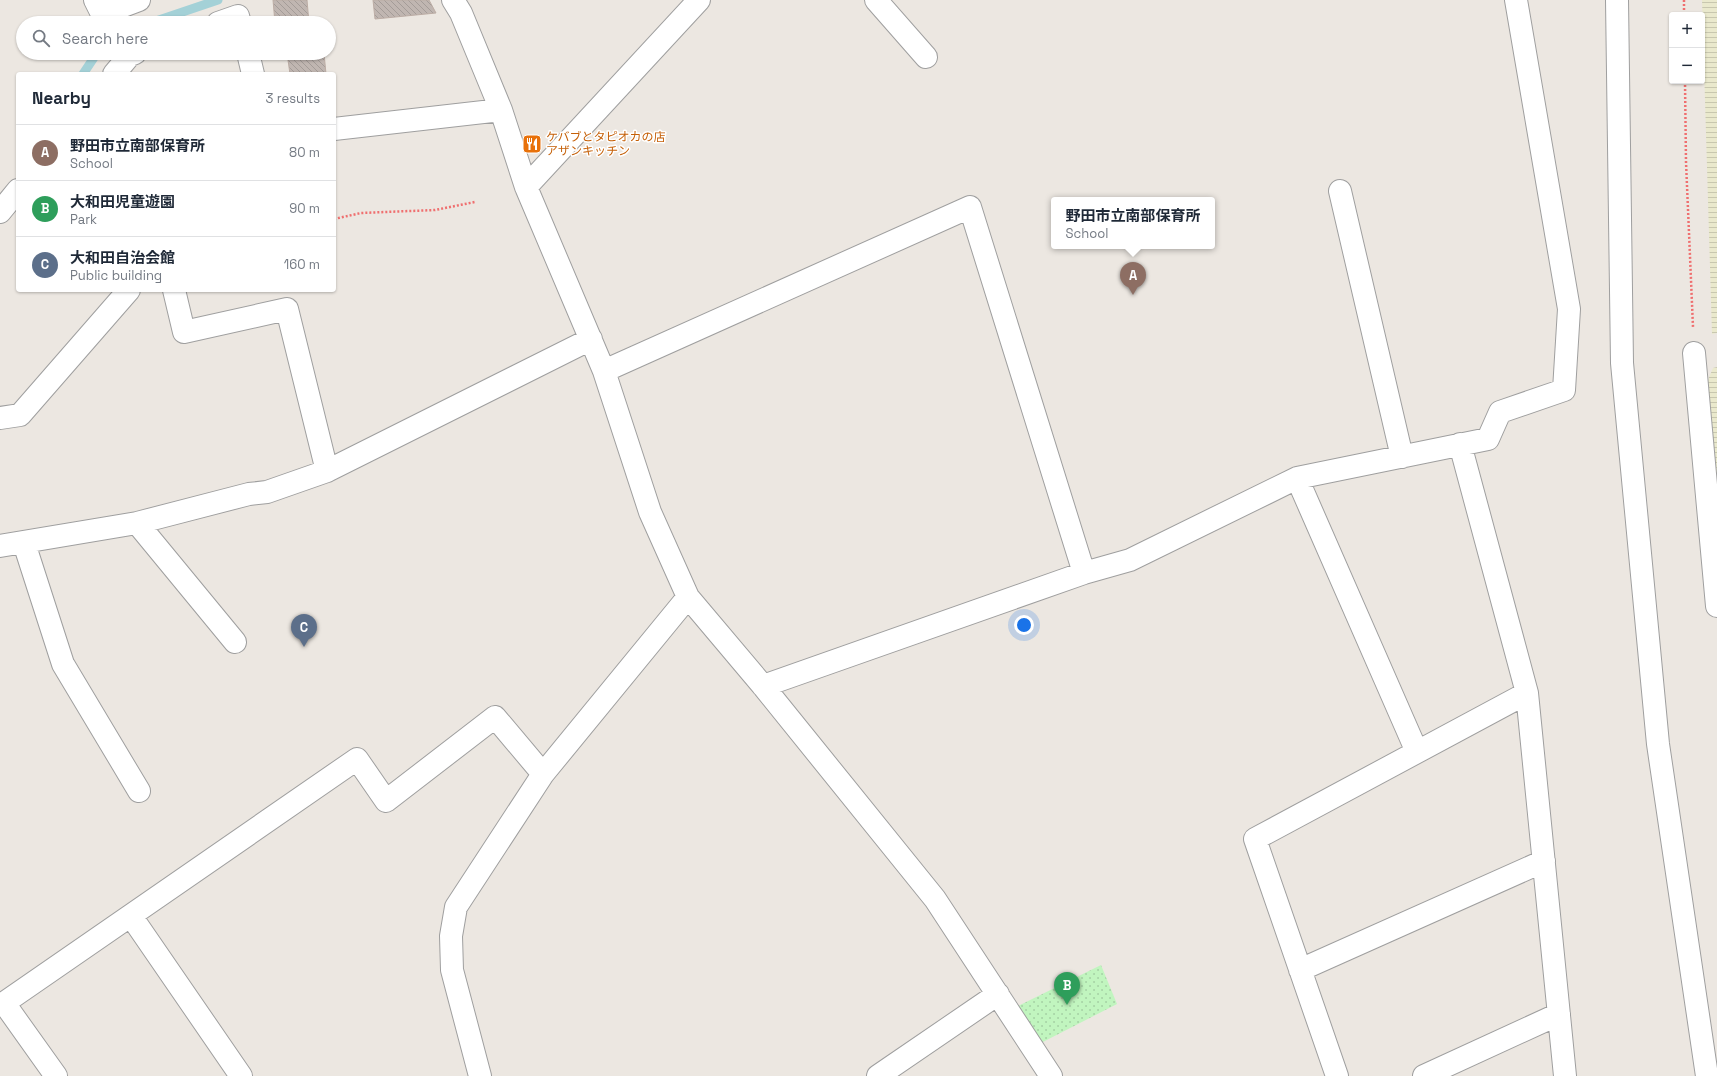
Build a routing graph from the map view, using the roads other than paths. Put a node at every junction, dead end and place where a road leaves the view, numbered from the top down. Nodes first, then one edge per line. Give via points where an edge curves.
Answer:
1 (139, 0) edge
2 (453, 0) edge
3 (699, 0) edge
4 (876, 0) edge
5 (1516, 0) edge
6 (1617, 0) edge
7 (102, 12) edge
8 (926, 57) dead end
9 (126, 60) edge
10 (250, 60) edge
11 (116, 72) edge
12 (253, 72) edge
13 (501, 110) junction
14 (336, 129) edge
15 (526, 187) junction
16 (1340, 191) dead end
17 (127, 292) edge
18 (174, 292) edge
19 (591, 339) junction
20 (1694, 353) road end
21 (604, 370) junction
22 (0, 418) edge
23 (1460, 444) junction
24 (1402, 456) junction
25 (327, 471) junction
26 (1297, 478) junction
27 (137, 523) junction
28 (24, 543) junction
29 (0, 546) edge
30 (1084, 573) junction
31 (688, 597) junction
32 (1717, 606) edge
33 (235, 642) dead end
34 (763, 686) junction
35 (1527, 693) junction
36 (1417, 752) junction
37 (543, 774) junction
38 (140, 791) dead end
39 (1544, 861) junction
40 (131, 916) junction
41 (1300, 970) junction
42 (998, 994) junction
43 (1559, 1014) junction
44 (56, 1076) edge
45 (241, 1076) edge
46 (480, 1076) edge
47 (878, 1076) edge
48 (1051, 1076) edge
49 (1337, 1076) edge
50 (1424, 1076) edge
51 (1565, 1076) edge
52 (1707, 1076) edge

1 - 7 street
2 - 13 street via 461,13
3 - 15 street
4 - 8 street
5 - 23 street via 1569,309 1564,390 1500,412 1488,439
6 - 52 street via 1622,363 1658,744
9 - 11 street
10 - 12 street
13 - 14 street
13 - 15 street
15 - 19 street
16 - 24 street
17 - 22 street via 20,415
18 - 25 street via 184,332 287,308
19 - 21 street
19 - 25 street
20 - 32 street
21 - 30 street via 970,207
21 - 31 street via 650,512
23 - 24 street
23 - 35 street
24 - 26 street
25 - 27 street via 267,492
26 - 30 street via 1130,560
26 - 36 street
27 - 28 street
27 - 33 street
28 - 29 street
28 - 38 street via 63,664
30 - 34 street
31 - 34 street
31 - 37 street
34 - 42 street via 935,899
35 - 36 street
35 - 39 street
36 - 41 street via 1255,839
37 - 40 street via 495,717 386,801 357,759
37 - 46 street via 456,907 451,936 452,970
39 - 41 street
39 - 43 street
40 - 44 street via 4,1003
40 - 45 street
41 - 49 street
42 - 47 street
42 - 48 street
43 - 50 street
43 - 51 street

